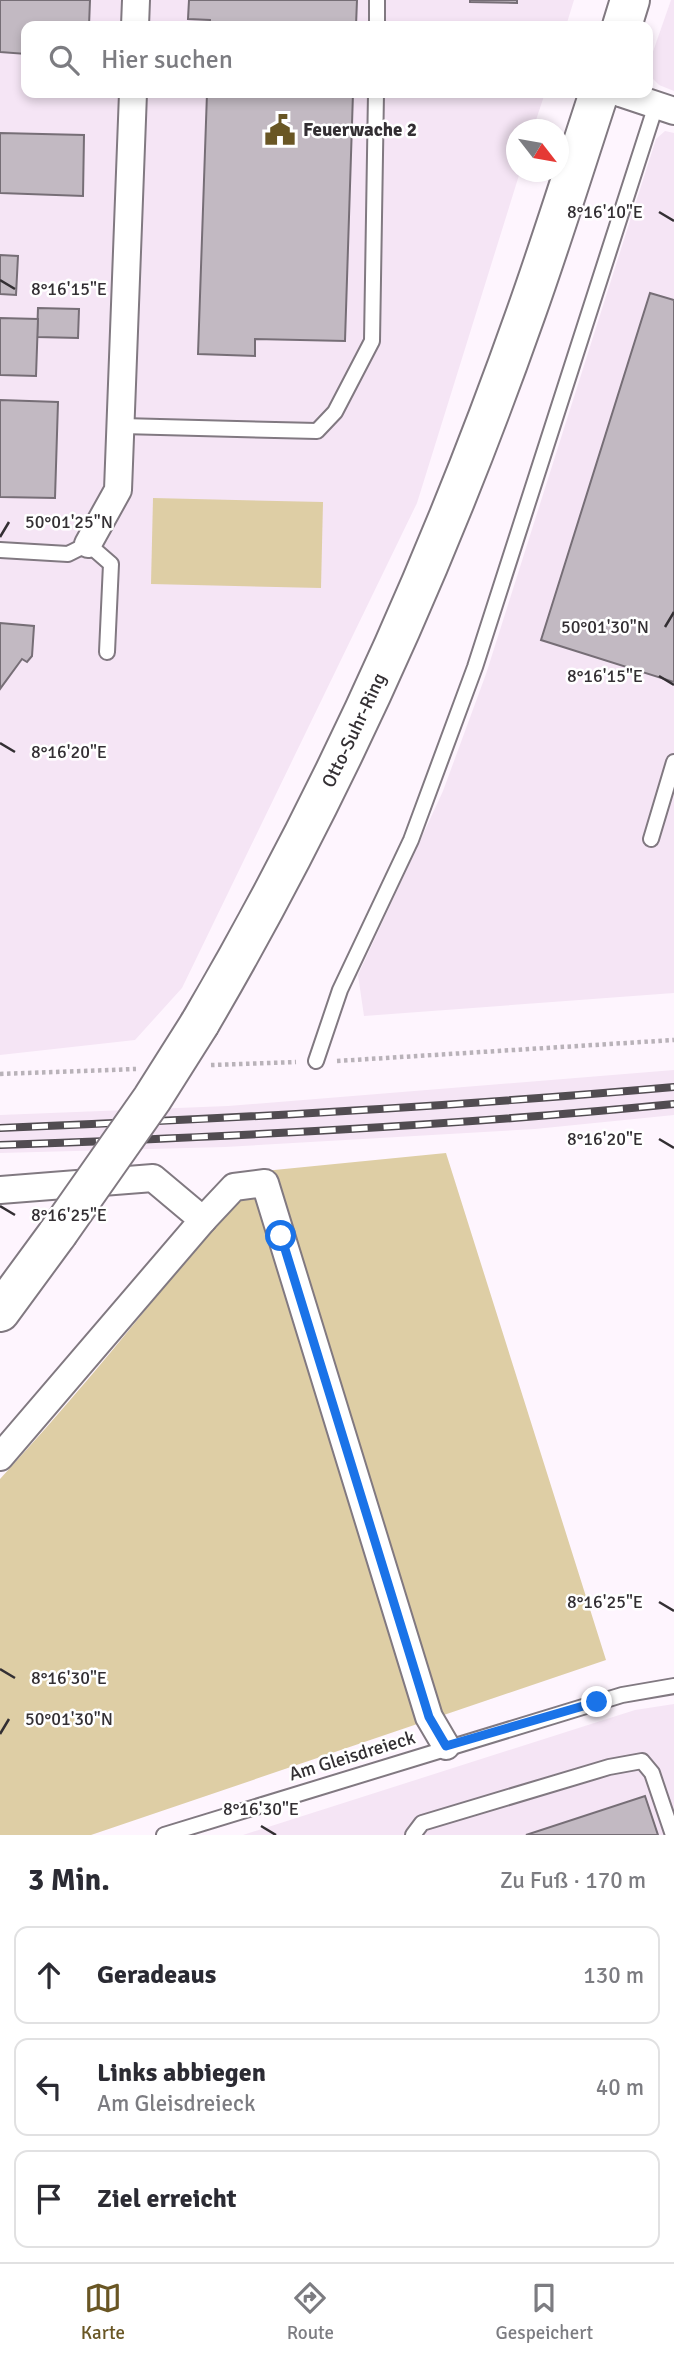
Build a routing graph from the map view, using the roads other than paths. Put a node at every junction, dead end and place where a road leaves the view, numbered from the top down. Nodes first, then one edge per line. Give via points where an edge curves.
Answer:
1 (136, 0) edge
2 (377, 0) edge
3 (630, 0) edge
4 (135, 21) edge
5 (377, 21) edge
6 (624, 21) edge
7 (133, 98) edge
8 (376, 98) edge
9 (597, 98) edge
10 (635, 98) edge
11 (665, 108) edge
12 (122, 426) junction
13 (88, 544) junction
14 (0, 550) edge
15 (107, 652) dead end
16 (674, 762) edge
17 (651, 839) dead end
18 (316, 1061) road end
19 (0, 1190) edge
20 (202, 1220) junction
21 (0, 1312) edge
22 (0, 1457) edge
23 (674, 1686) edge
24 (446, 1746) junction
25 (164, 1835) edge
26 (413, 1835) edge
27 (673, 1835) edge

1 - 4 street
2 - 5 lane
3 - 6 street
7 - 12 street
8 - 12 lane via 372,341 335,412 317,431
9 - 21 street, Otto-Suhr-Ring, bridge via 526,314 362,718 285,873 200,1023 152,1099
10 - 11 street
11 - 18 lane via 475,667 411,840 340,990
12 - 13 street via 118,490
13 - 14 lane via 68,554
13 - 15 lane via 111,564
16 - 17 lane
19 - 20 street via 153,1178
20 - 22 street
20 - 24 street via 234,1187 265,1183 429,1717
23 - 24 lane, Am Gleisdreieck via 622,1695
24 - 25 lane, Am Gleisdreieck
26 - 27 lane via 422,1823 642,1760 652,1773

